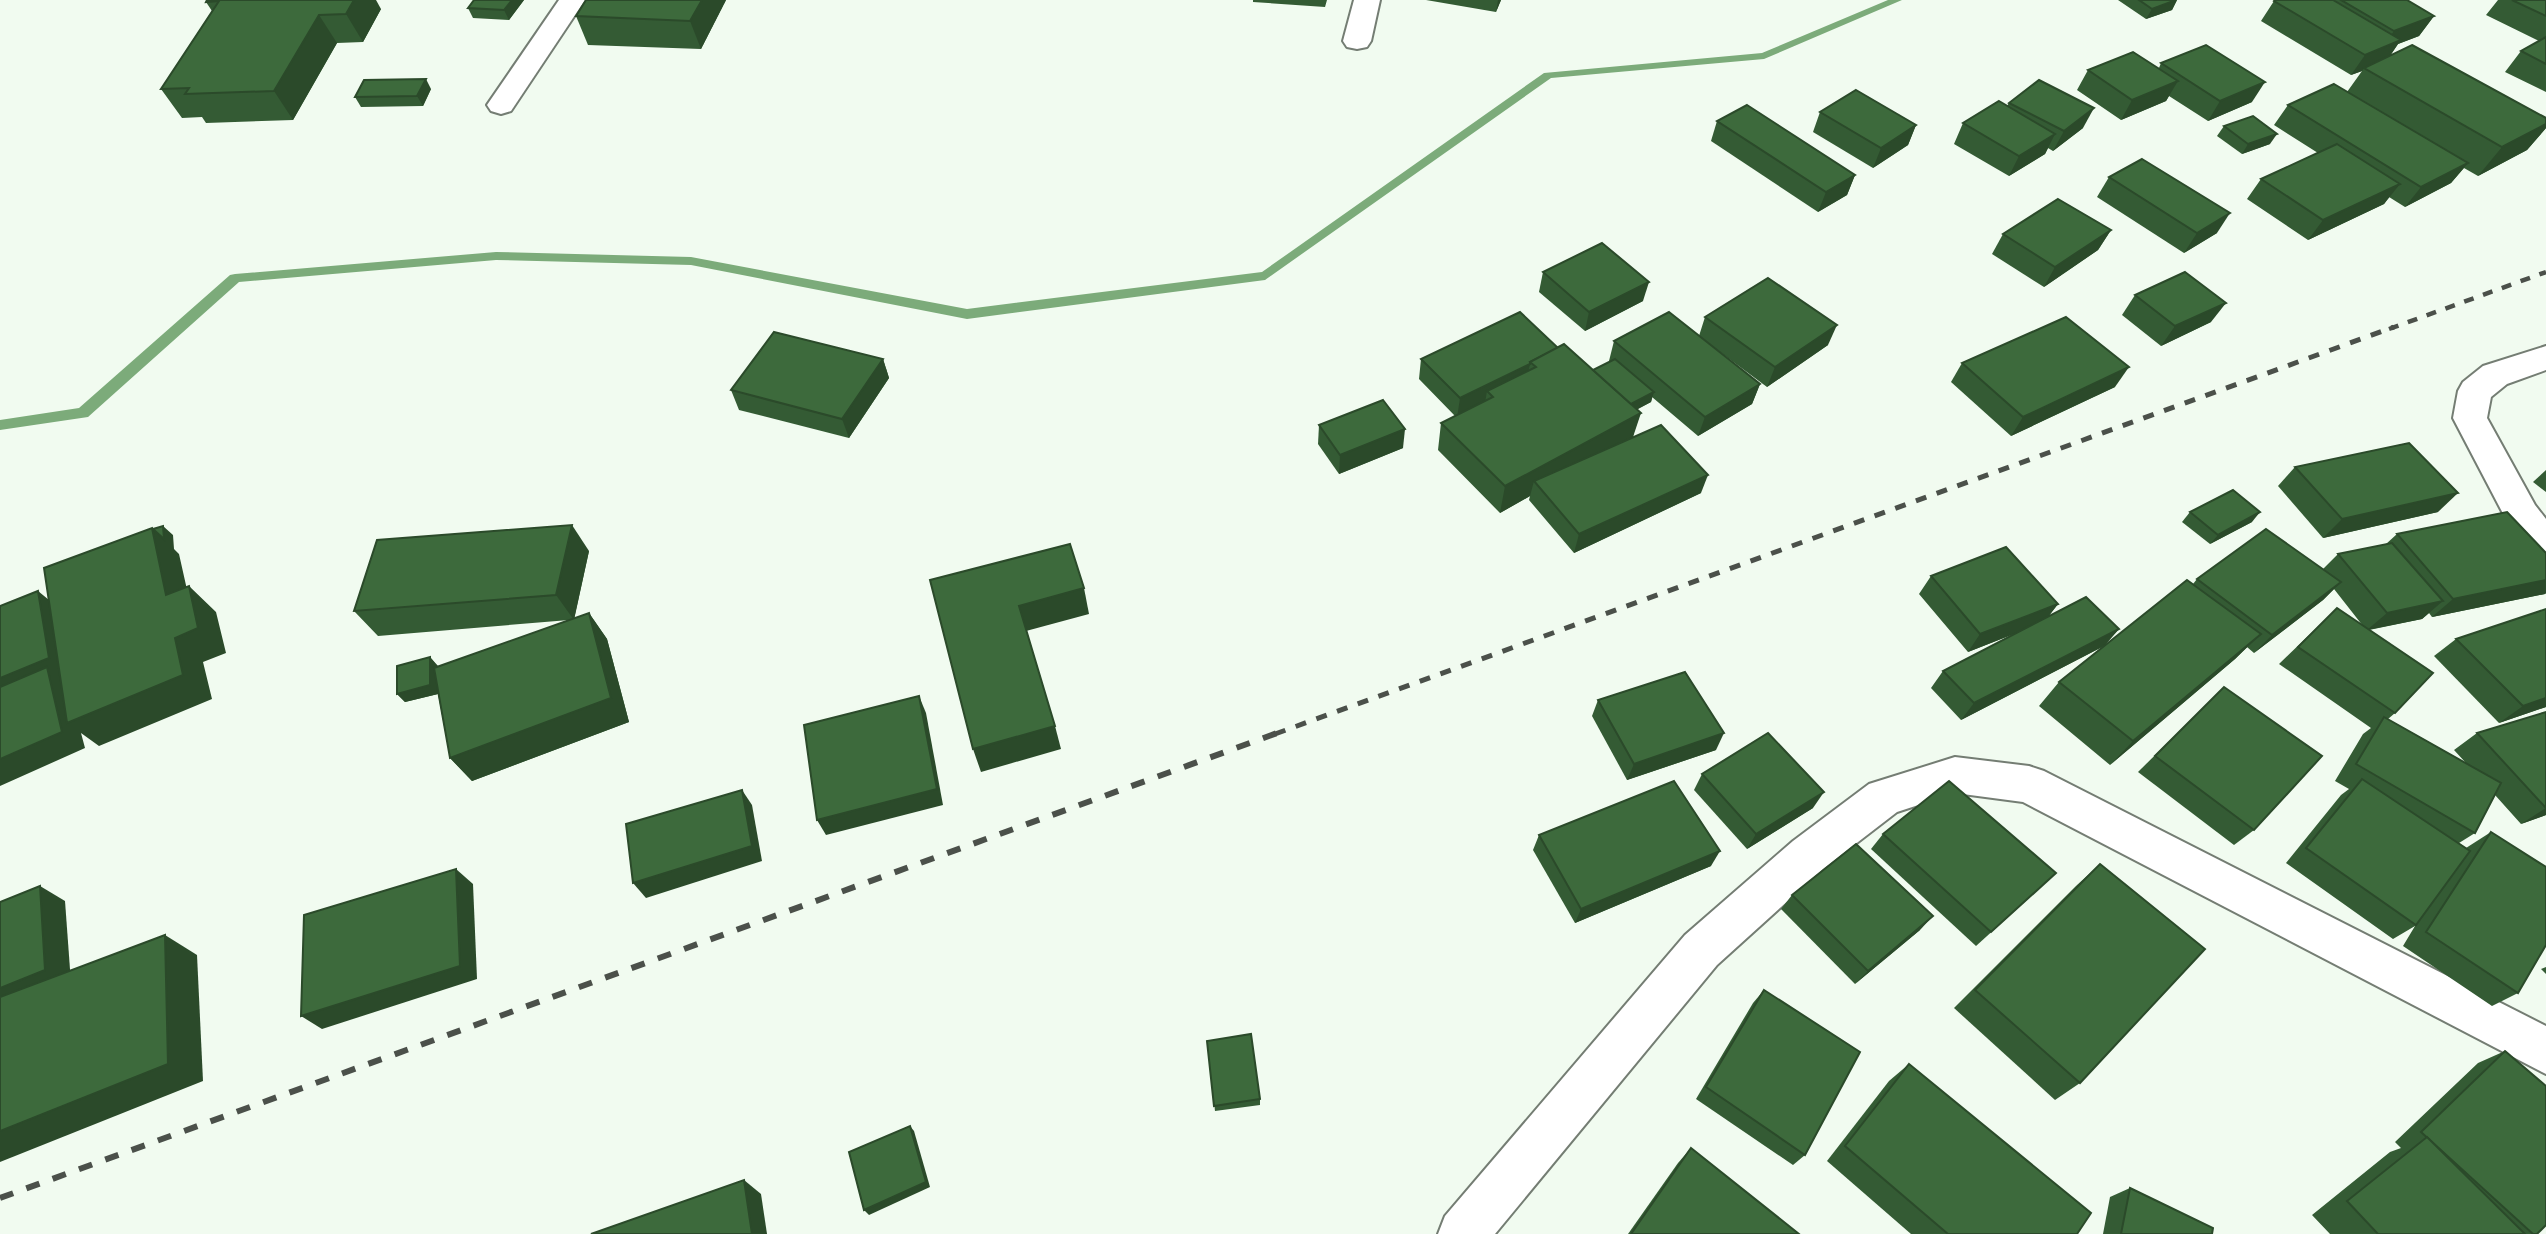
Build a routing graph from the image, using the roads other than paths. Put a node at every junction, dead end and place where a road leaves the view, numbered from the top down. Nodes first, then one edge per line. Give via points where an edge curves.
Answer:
1 (572, 0) edge
2 (1367, 0) edge
3 (1357, 41) dead end
4 (501, 105) dead end
5 (2546, 358) edge
6 (2546, 545) edge
7 (2546, 1051) edge
8 (1462, 1234) edge

1 - 4 street
2 - 3 street
5 - 6 street via 2495,376 2475,391 2470,418 2522,515
7 - 8 street via 2029,784 1955,775 1884,797 1808,855 1701,950

